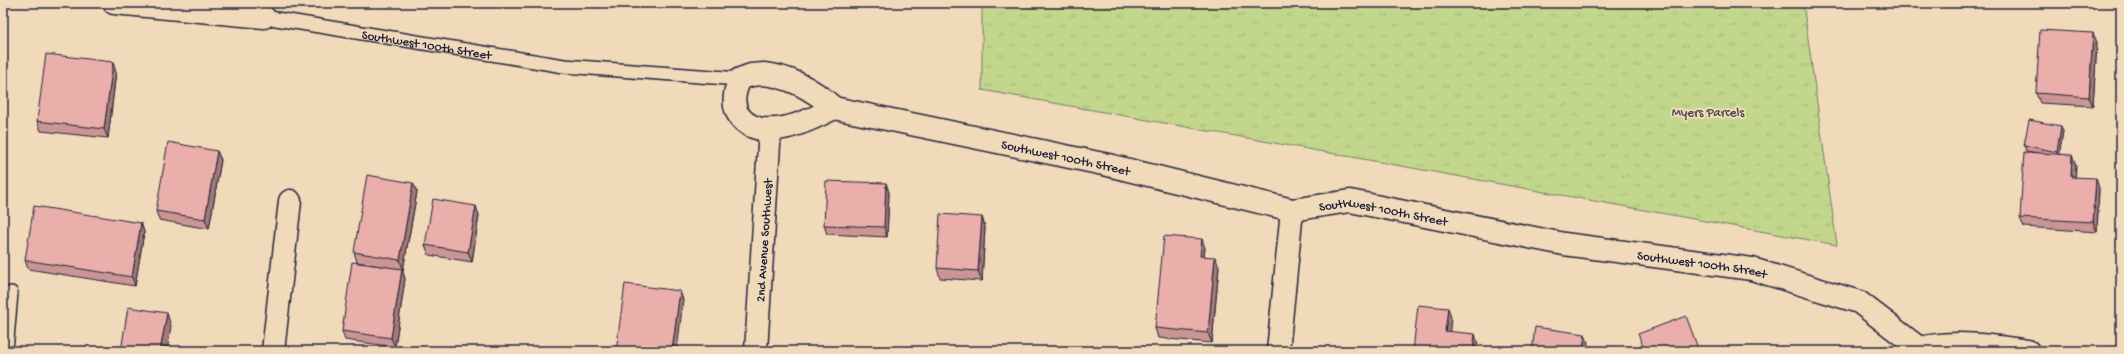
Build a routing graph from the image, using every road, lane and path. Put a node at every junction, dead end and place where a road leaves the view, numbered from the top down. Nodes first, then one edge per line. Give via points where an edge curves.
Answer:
1 (114, 3) edge
2 (264, 17) joint
3 (740, 79) junction
4 (834, 108) junction
5 (770, 129) junction
6 (290, 201) dead end
7 (1292, 210) junction
8 (11, 293) dead end
9 (1913, 349) edge
10 (6, 351) edge
11 (273, 351) edge
12 (756, 351) edge
13 (1278, 351) edge
14 (2025, 351) edge

1 - 2 street, Southwest 100th Street
2 - 3 lane, Southwest 100th Street via 564,66
3 - 4 street, Southwest 100th Street via 751,75 777,75 816,92
3 - 5 street via 734,92 735,110 746,123 756,128
4 - 5 street via 811,120
4 - 7 street, Southwest 100th Street via 1108,165
5 - 12 street, 2nd Avenue Southwest
6 - 11 street
7 - 9 street, Southwest 100th Street via 1350,201 1564,244 1752,269 1859,302
7 - 13 street
8 - 10 lane
9 - 14 street via 1943,344

